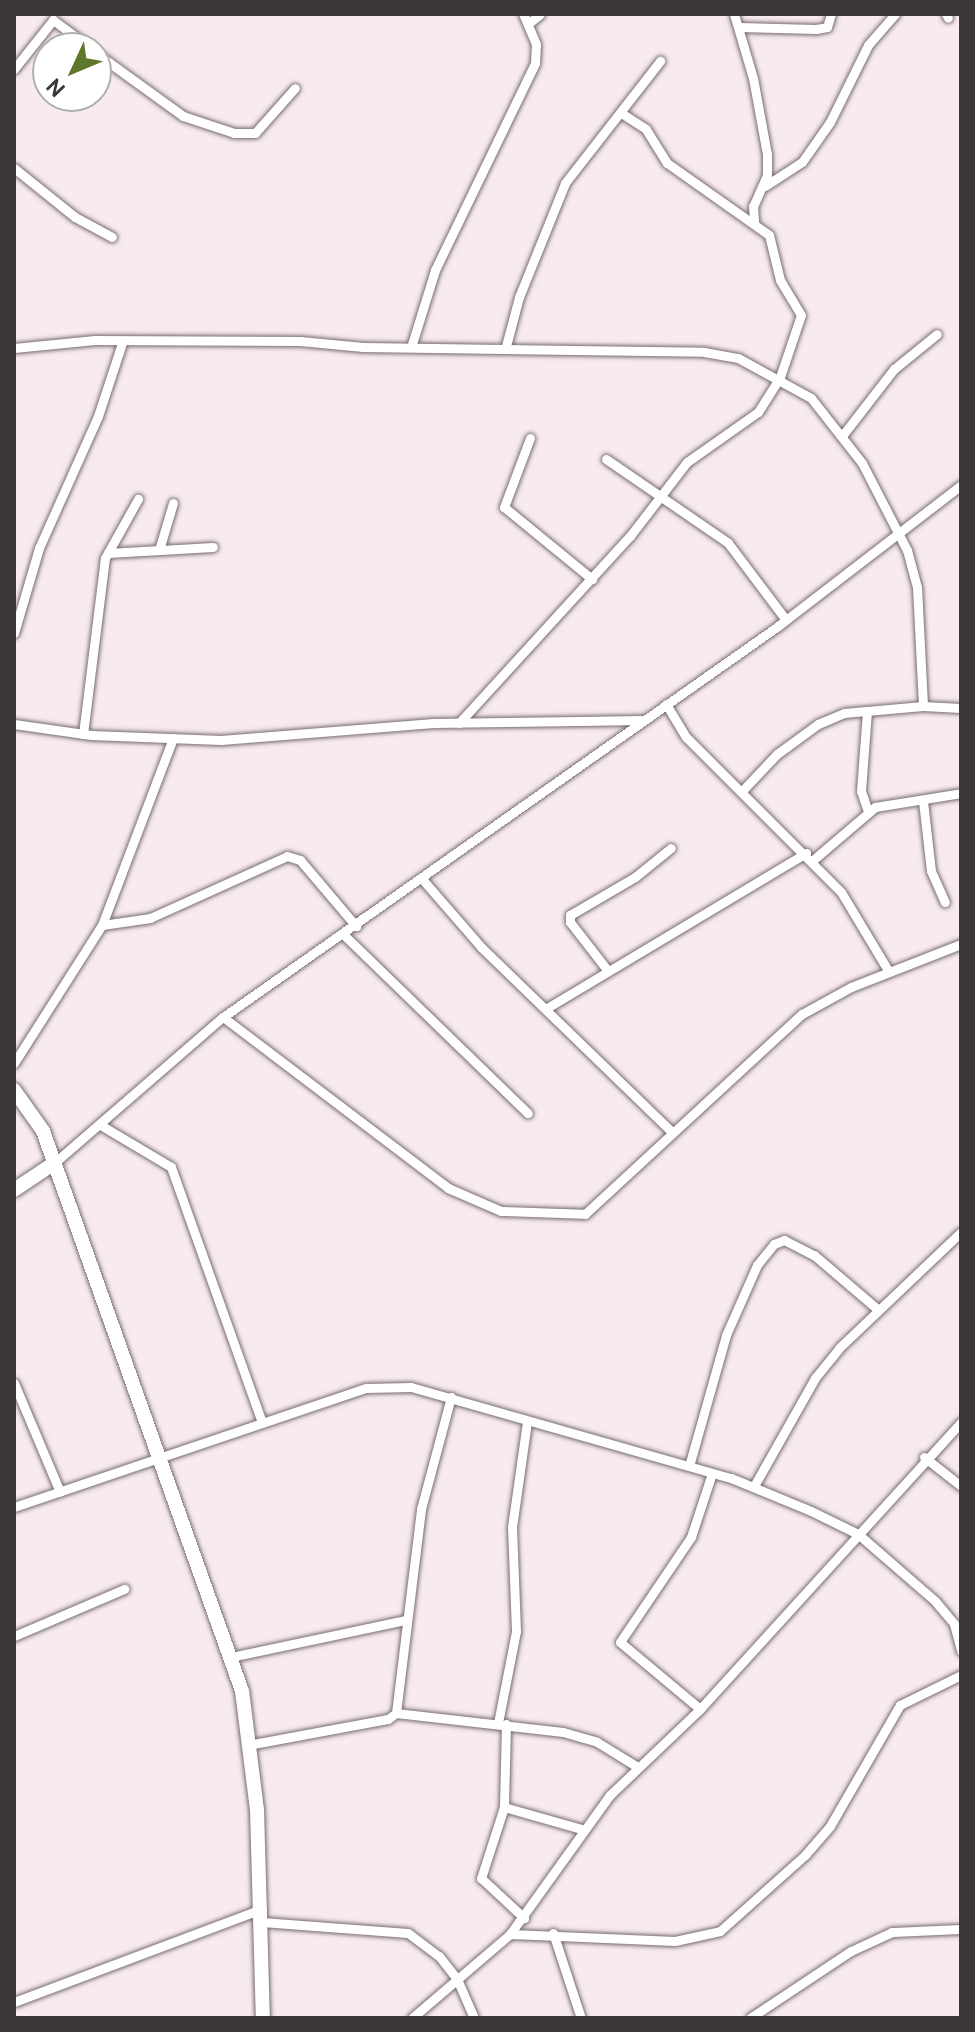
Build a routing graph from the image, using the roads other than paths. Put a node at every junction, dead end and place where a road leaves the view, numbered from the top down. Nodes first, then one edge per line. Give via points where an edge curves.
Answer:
1 (540, 14) edge
2 (734, 14) edge
3 (831, 14) edge
4 (895, 14) edge
5 (526, 18) edge
6 (739, 27) junction
7 (43, 32) edge
8 (69, 32) edge
9 (32, 46) edge
10 (660, 61) dead end
11 (112, 65) edge
12 (14, 69) edge
13 (295, 88) dead end
14 (621, 113) junction
15 (14, 168) edge
16 (765, 186) junction
17 (754, 222) junction
18 (112, 237) dead end
19 (937, 334) dead end
20 (122, 343) junction
21 (412, 344) junction
22 (506, 346) junction
23 (14, 348) edge
24 (780, 377) junction
25 (842, 436) junction
26 (530, 438) dead end
27 (606, 459) dead end
28 (961, 485) edge
29 (138, 499) dead end
30 (659, 499) junction
31 (173, 503) dead end
32 (900, 529) junction
33 (213, 547) dead end
34 (159, 550) junction
35 (108, 553) junction
36 (592, 579) junction
37 (786, 620) junction
38 (14, 633) edge
39 (666, 704) junction
40 (923, 706) junction
41 (961, 708) edge
42 (867, 711) junction
43 (641, 720) junction
44 (459, 723) junction
45 (14, 724) edge
46 (83, 734) junction
47 (173, 738) junction
48 (742, 791) junction
49 (961, 793) edge
50 (923, 801) junction
51 (868, 811) junction
52 (671, 848) dead end
53 (809, 856) junction
54 (423, 880) junction
55 (945, 902) dead end
56 (102, 925) junction
57 (356, 926) junction
58 (344, 935) junction
59 (961, 944) edge
60 (608, 971) junction
61 (889, 972) junction
62 (547, 1008) junction
63 (223, 1017) junction
64 (14, 1063) edge
65 (14, 1090) edge
66 (528, 1113) dead end
67 (102, 1126) junction
68 (671, 1131) junction
69 (53, 1164) junction
70 (14, 1190) edge
71 (961, 1232) edge
72 (876, 1308) junction
73 (14, 1383) edge
74 (451, 1397) junction
75 (527, 1421) junction
76 (262, 1422) junction
77 (961, 1422) edge
78 (158, 1455) junction
79 (924, 1457) junction
80 (689, 1466) junction
81 (712, 1473) junction
82 (754, 1486) junction
83 (961, 1486) edge
84 (60, 1492) junction
85 (14, 1507) edge
86 (858, 1534) junction
87 (124, 1589) dead end
88 (405, 1620) junction
89 (14, 1636) edge
90 (961, 1651) edge
91 (231, 1657) junction
92 (961, 1675) edge
93 (700, 1709) junction
94 (396, 1713) junction
95 (502, 1724) junction
96 (253, 1744) junction
97 (636, 1766) junction
98 (504, 1807) junction
99 (581, 1829) junction
100 (262, 1915) junction
101 (524, 1918) junction
102 (961, 1929) edge
103 (553, 1933) junction
104 (510, 1934) junction
105 (457, 1979) junction
106 (14, 2002) edge
107 (263, 2018) edge
108 (412, 2018) edge
109 (474, 2018) edge
110 (581, 2018) edge
111 (750, 2018) edge

1 - 5 street
2 - 6 street
3 - 6 street via 827,27 816,29
4 - 16 street via 868,45 830,122 802,162
5 - 21 street via 536,44 526,88 435,270
6 - 16 street via 767,154
7 - 8 street via 53,20
9 - 12 street
10 - 14 street
11 - 13 street via 183,116 234,133 255,133
14 - 17 street via 646,129 667,163
14 - 22 street via 565,183 519,297
15 - 18 street via 75,217
16 - 17 street via 753,206
17 - 24 street via 772,240 780,280 801,315
19 - 25 street via 894,369
20 - 21 street
20 - 23 street via 70,341
20 - 38 street via 98,416 39,548
21 - 22 street
22 - 24 street via 704,352 738,358
24 - 25 street via 811,398
24 - 30 street via 758,412 687,462
25 - 32 street
26 - 36 street via 504,507
27 - 30 street
28 - 32 street
29 - 35 street
30 - 36 street
30 - 37 street via 728,543
31 - 34 street
32 - 37 street
32 - 40 street via 917,587
33 - 34 street
34 - 35 street
35 - 46 street
36 - 44 street
37 - 39 street
39 - 43 street
39 - 48 street via 686,737
40 - 41 street
40 - 42 street
42 - 48 street via 818,724 777,754
42 - 51 street via 861,791
43 - 44 street
43 - 54 street
44 - 47 street via 221,740
45 - 46 street
46 - 47 street
47 - 56 street
48 - 53 street
49 - 50 street
50 - 51 street
50 - 55 street via 931,871
51 - 53 street
52 - 60 street via 635,877 570,915
53 - 60 street
53 - 61 street via 857,916
54 - 57 street
54 - 62 street via 481,947
56 - 57 street via 150,918 287,856 300,860
56 - 64 street
57 - 58 street
58 - 63 street
58 - 66 street
59 - 61 street
60 - 62 street
61 - 68 street via 802,1014
62 - 68 street
63 - 67 street
63 - 68 street via 448,1188 501,1211 591,1213
65 - 69 street via 32,1110
67 - 69 street
67 - 76 street via 171,1167
69 - 70 street
69 - 78 street
71 - 72 street
72 - 80 street via 797,1245 784,1240 774,1244 757,1265 726,1335
72 - 82 street via 815,1378
73 - 84 street
74 - 75 street
74 - 76 street via 411,1387 366,1388
74 - 88 street via 421,1509
75 - 80 street
75 - 95 street via 512,1527 516,1631
76 - 78 street
77 - 79 street
78 - 84 street
78 - 91 street
79 - 83 street
79 - 86 street
80 - 81 street
81 - 82 street
81 - 93 street via 691,1537 620,1642
82 - 86 street
84 - 85 street
86 - 90 street via 935,1601 954,1624
86 - 93 street
87 - 89 street
88 - 91 street
88 - 94 street
91 - 96 street
92 - 103 street via 900,1705 830,1826 720,1931 675,1941
93 - 97 street
94 - 95 street
94 - 96 street via 388,1719
95 - 97 street via 597,1742
95 - 98 street
96 - 100 street
97 - 99 street
98 - 99 street
98 - 101 street via 481,1878
99 - 101 street
100 - 105 street via 408,1933 439,1956
100 - 106 street
100 - 107 street
101 - 104 street
102 - 111 street via 892,1932 851,1951
103 - 104 street
103 - 110 street
104 - 105 street
105 - 108 street
105 - 109 street

